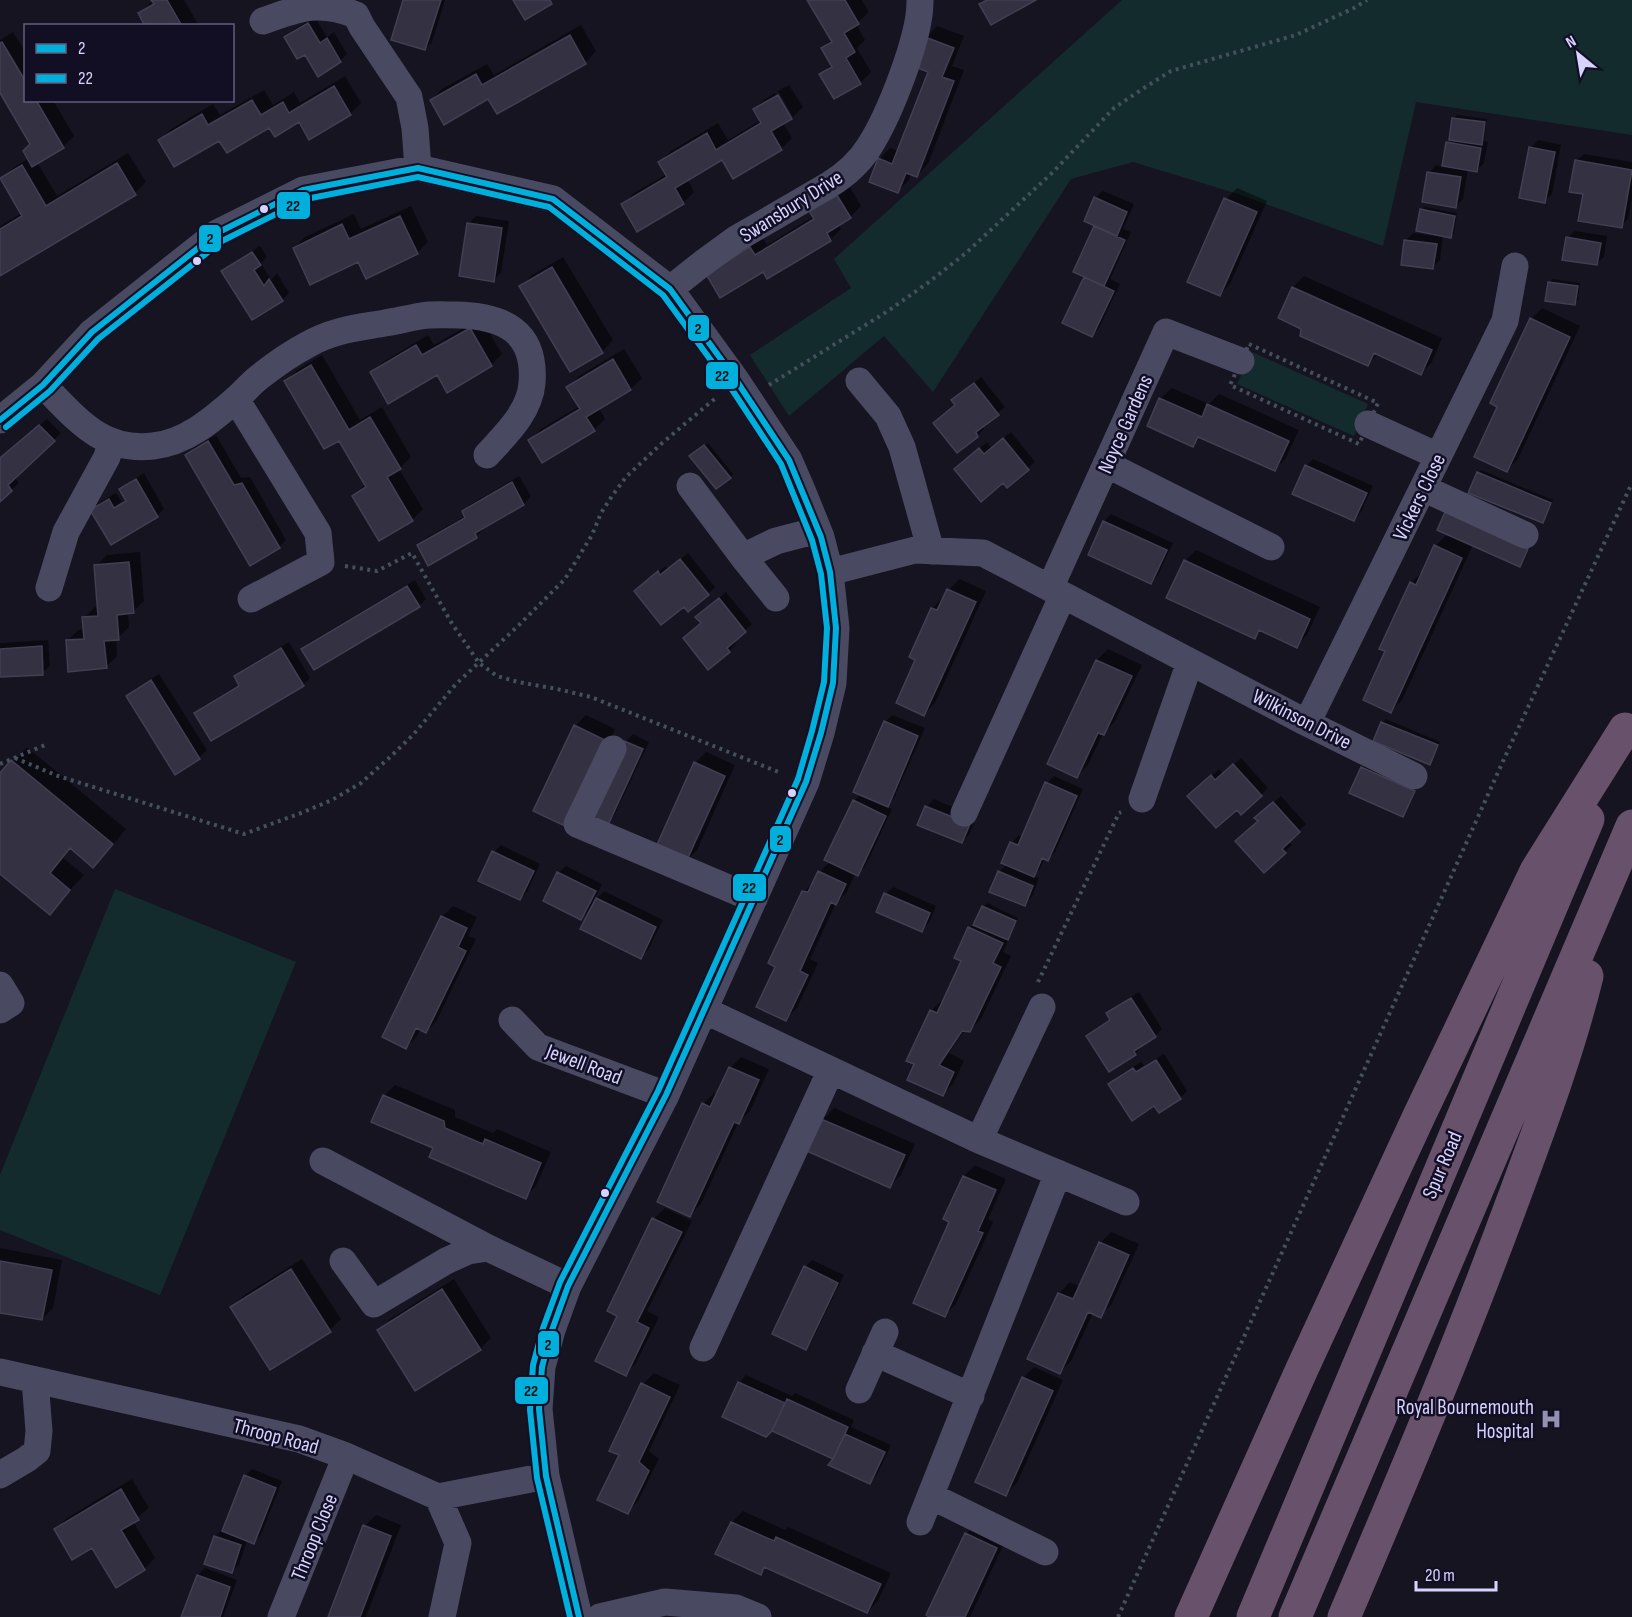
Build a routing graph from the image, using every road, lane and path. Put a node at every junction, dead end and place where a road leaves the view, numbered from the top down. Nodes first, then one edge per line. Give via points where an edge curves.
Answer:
1 (920, 0) edge
2 (1367, 0) edge
3 (359, 7) edge
4 (263, 21) dead end
5 (418, 168) junction
6 (1515, 266) dead end
7 (670, 289) junction
8 (1241, 361) junction
9 (859, 381) dead end
10 (43, 385) junction
11 (742, 389) junction
12 (236, 399) junction
13 (0, 420) edge
14 (1368, 424) junction
15 (111, 442) junction
16 (487, 455) dead end
17 (1438, 456) junction
18 (1106, 464) junction
19 (1632, 483) edge
20 (690, 486) dead end
21 (1423, 488) junction
22 (818, 530) junction
23 (1525, 535) dead end
24 (1271, 547) dead end
25 (932, 551) junction
26 (743, 557) junction
27 (321, 562) junction
28 (830, 572) junction
29 (49, 588) dead end
30 (1057, 592) junction
31 (776, 598) dead end
32 (251, 599) dead end
33 (1190, 662) junction
34 (480, 663) junction
35 (1629, 722) edge
36 (1307, 723) junction
37 (45, 745) dead end
38 (613, 749) dead end
39 (15, 758) junction
40 (0, 764) edge
41 (1414, 776) dead end
42 (806, 782) junction
43 (1142, 799) joint
44 (964, 813) dead end
45 (1632, 826) edge
46 (1610, 878) junction
47 (754, 899) junction
48 (0, 986) edge
49 (1042, 1007) joint
50 (0, 1010) edge
51 (704, 1010) junction
52 (512, 1020) dead end
53 (831, 1070) junction
54 (666, 1095) junction
55 (979, 1140) junction
56 (323, 1161) dead end
57 (1058, 1173) junction
58 (1126, 1202) dead end
59 (488, 1248) junction
60 (344, 1261) dead end
61 (568, 1286) junction
62 (704, 1348) dead end
63 (0, 1372) edge
64 (35, 1380) junction
65 (859, 1390) dead end
66 (971, 1396) junction
67 (346, 1456) junction
68 (0, 1476) edge
69 (546, 1476) junction
70 (931, 1496) junction
71 (438, 1497) junction
72 (920, 1522) dead end
73 (1045, 1552) dead end
74 (281, 1617) edge
75 (442, 1617) edge
76 (579, 1617) edge
77 (600, 1617) edge
78 (758, 1617) edge
79 (1118, 1617) edge
80 (1191, 1617) edge
81 (1252, 1617) edge
82 (1295, 1617) edge
83 (1344, 1617) edge

1 - 7 street, Swansbury Drive via 921,12 907,60 885,117 854,165 829,185 736,239
2 - 11 path via 1296,35 1171,71 1114,108 1024,200 929,282 888,311
3 - 4 street via 303,7
3 - 5 street via 367,34 409,97
5 - 7 street via 553,199
5 - 10 street via 303,190 216,232 92,332
6 - 17 street, Vickers Close via 1505,321
7 - 11 street
8 - 14 path via 1249,344 1378,403
8 - 14 path via 1230,385 1359,444
8 - 18 street, Noyce Gardens via 1166,332
9 - 25 street via 888,416 902,447
10 - 13 street
10 - 15 street via 84,426
11 - 22 street via 789,460
11 - 34 path via 661,444 626,477 565,579
12 - 15 street via 203,426 170,443 134,446
12 - 16 street via 261,376 308,344 337,331 423,315 490,319 505,324 522,338 530,357 532,380 531,392 516,422
12 - 27 street via 318,533
14 - 17 street
15 - 29 street via 107,457 66,532
17 - 21 street, Vickers Close
18 - 24 street
18 - 30 street, Noyce Gardens
19 - 79 path
20 - 26 street
21 - 23 street
21 - 36 street, Vickers Close
22 - 26 street via 776,541
22 - 28 street
25 - 28 street, Wilkinson Drive via 915,550
25 - 30 street, Wilkinson Drive via 983,553
26 - 31 street
27 - 32 street
27 - 34 path via 377,571 412,553 451,622
28 - 42 street via 836,628 833,683
30 - 33 street, Wilkinson Drive
30 - 44 street, Noyce Gardens
33 - 36 street, Wilkinson Drive
33 - 43 street
34 - 39 path via 456,684 413,735 361,783 332,800 244,834 58,776
34 - 42 path via 496,676 591,697
35 - 80 highway via 1536,871 1307,1358
35 - 81 highway, Spur Road
36 - 41 street, Wilkinson Drive
37 - 39 path
38 - 47 street via 577,824
39 - 40 path
42 - 47 street
43 - 49 path via 1119,813 1038,981
45 - 46 highway, Spur Road
46 - 82 highway, Spur Road
46 - 83 highway via 1583,990 1552,1093 1483,1281
47 - 51 street
48 - 50 street via 11,1003
49 - 55 street
51 - 53 street
51 - 54 street
52 - 54 street, Jewell Road via 538,1047
53 - 55 street
53 - 62 street
54 - 61 street
55 - 57 street
56 - 59 street
57 - 58 street
57 - 66 street
59 - 60 street via 468,1251 446,1261 374,1304
59 - 61 street
61 - 69 street via 542,1367 539,1409
63 - 64 street, Throop Road
64 - 67 street, Throop Road via 299,1439
64 - 68 street via 38,1451
65 - 66 street via 880,1343
66 - 70 street
67 - 71 street, Throop Road
67 - 74 street, Throop Close
69 - 71 street
69 - 76 street
70 - 72 street
70 - 73 street
71 - 75 street via 458,1544
77 - 78 street via 664,1602 736,1608

